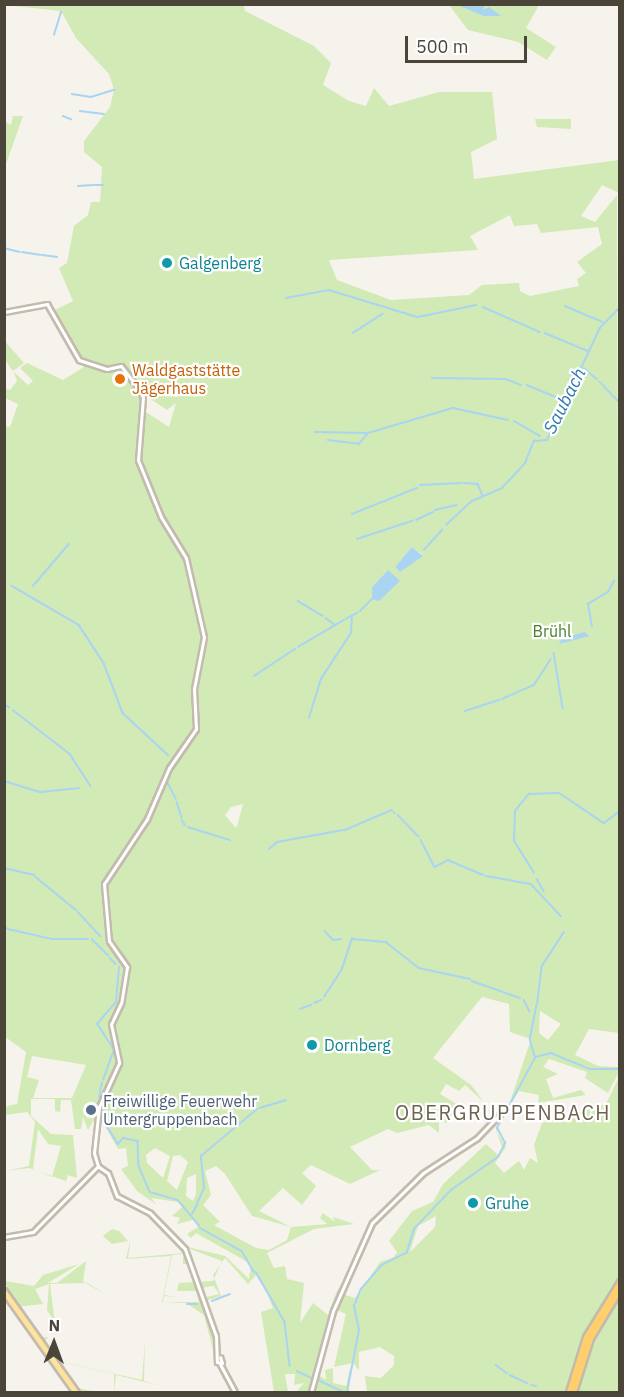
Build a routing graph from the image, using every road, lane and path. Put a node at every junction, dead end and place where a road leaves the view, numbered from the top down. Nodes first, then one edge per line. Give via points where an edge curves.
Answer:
1 (4, 312) edge
2 (500, 1114) dead end
3 (98, 1166) junction
4 (4, 1237) edge
5 (620, 1282) edge
6 (620, 1288) edge
7 (4, 1291) edge
8 (76, 1392) edge
9 (235, 1392) edge
10 (311, 1392) edge
11 (571, 1392) edge

1 - 3 street via 46,304 79,360 124,368 143,396 138,460 159,514 186,558 204,642 194,691 196,729 169,768 147,819 104,884 109,941 127,967 121,1003 111,1024 119,1063 103,1094 94,1148
2 - 10 street via 477,1138 410,1185 367,1234 333,1311
3 - 4 street via 33,1232
3 - 9 street via 108,1173 117,1196 150,1213 180,1243 206,1312 220,1364
5 - 11 highway via 589,1330
6 - 11 highway via 590,1338
7 - 8 main road

